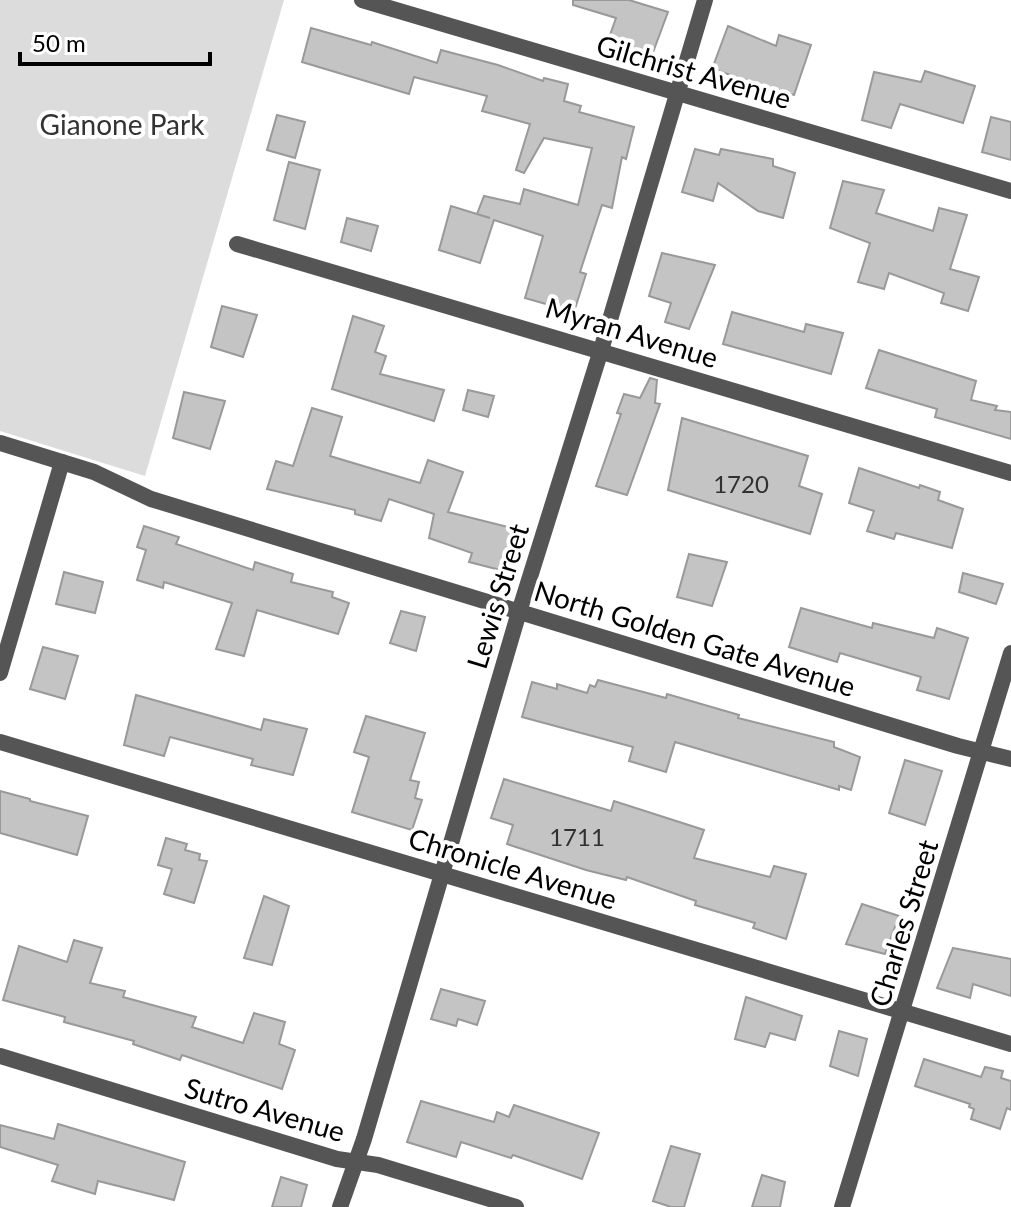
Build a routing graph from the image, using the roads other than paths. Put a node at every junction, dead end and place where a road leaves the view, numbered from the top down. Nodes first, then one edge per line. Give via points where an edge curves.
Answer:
1 (362, 0) edge
2 (705, 0) edge
3 (677, 94) junction
4 (1011, 191) edge
5 (237, 244) dead end
6 (601, 350) junction
7 (0, 443) edge
8 (62, 462) junction
9 (1011, 473) edge
10 (519, 612) junction
11 (1011, 653) edge
12 (0, 673) edge
13 (0, 742) edge
14 (982, 751) junction
15 (1011, 759) edge
16 (441, 874) junction
17 (903, 1012) junction
18 (1011, 1044) edge
19 (0, 1056) edge
20 (355, 1162) junction
21 (340, 1207) edge
22 (516, 1207) edge
23 (842, 1207) edge

1 - 3 street, Gilchrist Avenue
2 - 3 street, Lewis Street
3 - 4 street, Gilchrist Avenue
3 - 6 street, Lewis Street
5 - 6 street, Myran Avenue
6 - 9 street, Myran Avenue
6 - 10 street, Lewis Street
7 - 8 street, North Golden Gate Avenue
8 - 10 street, North Golden Gate Avenue via 151,499
8 - 12 street
10 - 14 street, North Golden Gate Avenue
10 - 16 street, Lewis Street
11 - 14 street, Charles Street
13 - 16 street, Chronicle Avenue
14 - 15 street, North Golden Gate Avenue
14 - 17 street, Charles Street
16 - 17 street, Chronicle Avenue
16 - 20 street, Lewis Street
17 - 18 street, Chronicle Avenue
17 - 23 street, Charles Street
19 - 20 street, Sutro Avenue
20 - 21 street, Lewis Street
20 - 22 street, Sutro Avenue

